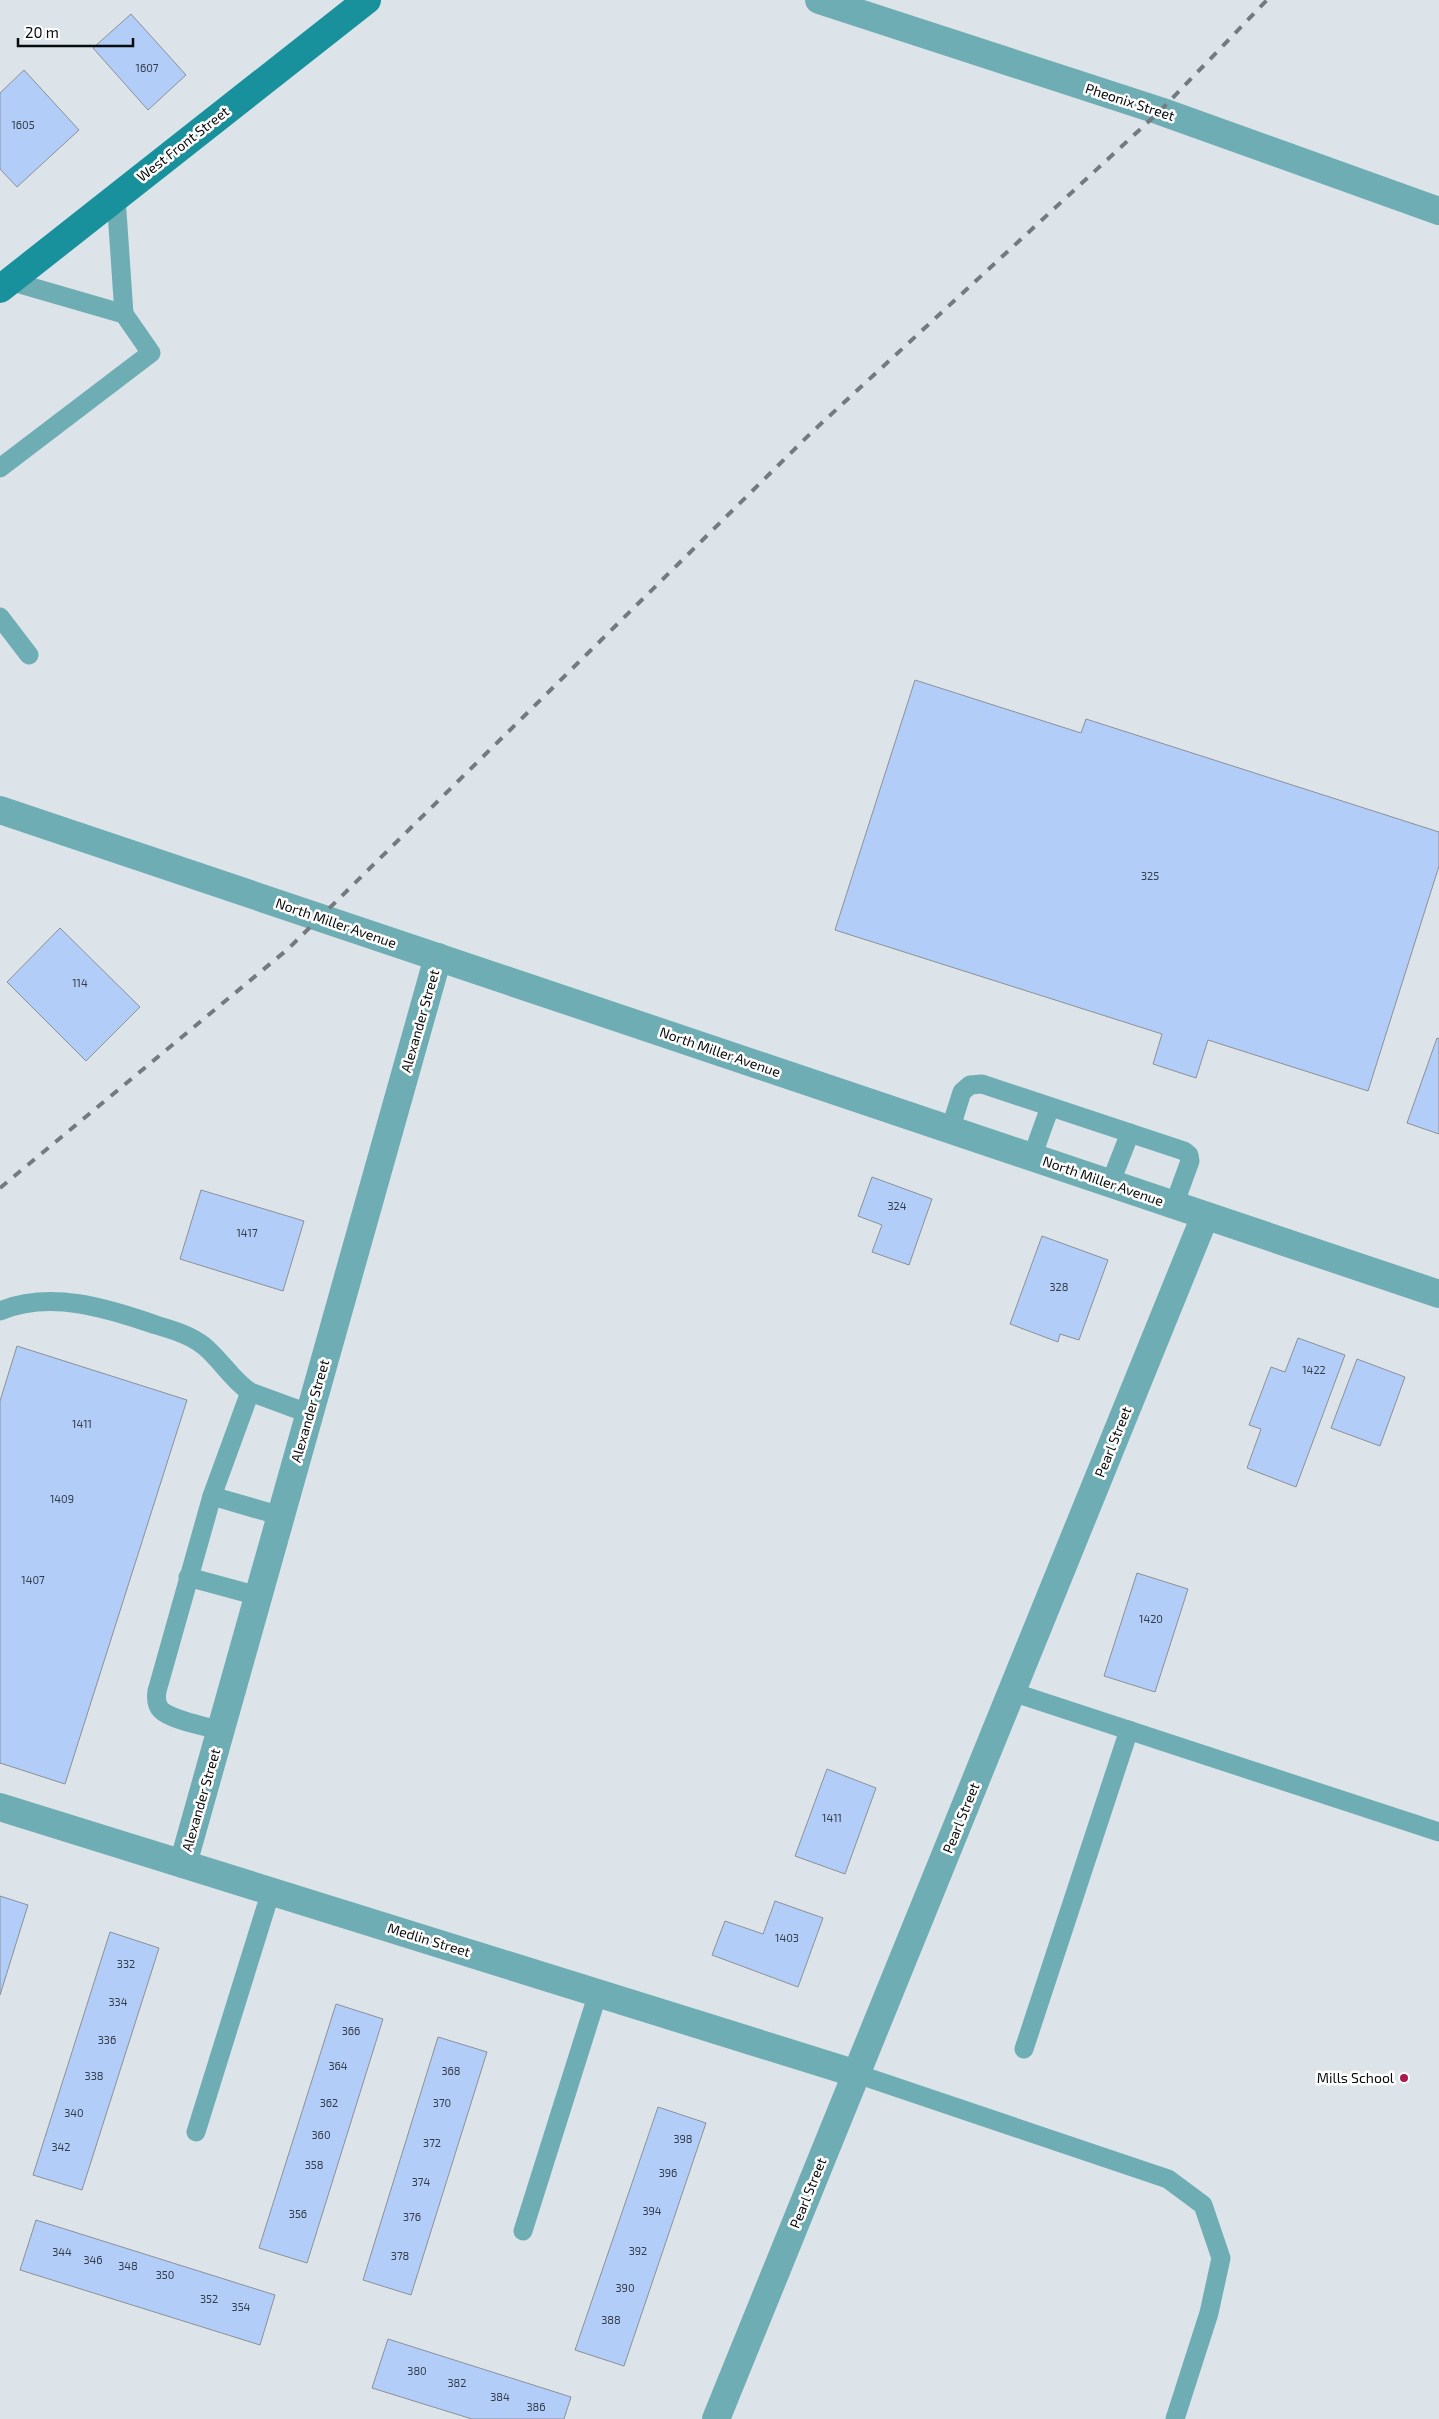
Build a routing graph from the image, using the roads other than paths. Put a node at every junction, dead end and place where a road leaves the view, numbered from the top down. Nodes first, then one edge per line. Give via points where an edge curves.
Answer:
1 (367, 0) edge
2 (819, 0) edge
3 (116, 197) junction
4 (1439, 211) edge
5 (5, 285) edge
6 (124, 314) junction
7 (0, 468) edge
8 (0, 617) edge
9 (29, 655) dead end
10 (0, 810) edge
11 (438, 957) junction
12 (1050, 1106) junction
13 (950, 1130) junction
14 (1130, 1132) junction
15 (1032, 1157) junction
16 (1110, 1184) junction
17 (1174, 1205) junction
18 (1205, 1216) junction
19 (1439, 1294) edge
20 (0, 1310) edge
21 (250, 1392) junction
22 (310, 1414) junction
23 (212, 1496) junction
24 (281, 1516) junction
25 (188, 1577) junction
26 (258, 1596) junction
27 (1012, 1692) junction
28 (1129, 1730) junction
29 (220, 1731) junction
30 (0, 1807) edge
31 (1439, 1832) edge
32 (183, 1864) junction
33 (270, 1891) junction
34 (598, 1993) junction
35 (1024, 2048) dead end
36 (857, 2074) junction
37 (196, 2132) dead end
38 (524, 2231) dead end
39 (716, 2419) edge
40 (1175, 2419) edge

1 - 3 main road, West Front Street
2 - 4 street, Pheonix Street via 1160,111
3 - 5 main road, West Front Street
3 - 6 lane
5 - 6 lane
6 - 7 lane via 151,354
8 - 9 lane
10 - 11 street, North Miller Avenue
11 - 13 street, North Miller Avenue
11 - 22 street, Alexander Street
12 - 13 lane via 982,1084 970,1085 962,1092
12 - 14 lane
12 - 15 lane
13 - 15 street, North Miller Avenue
14 - 16 lane
14 - 17 lane via 1189,1155 1190,1161
15 - 16 street, North Miller Avenue
16 - 17 street, North Miller Avenue
17 - 18 street, North Miller Avenue
18 - 19 street, North Miller Avenue
18 - 27 street, Pearl Street
20 - 21 lane via 19,1303 57,1302 95,1307 188,1335 204,1346
21 - 22 lane
21 - 23 lane
22 - 24 street, Alexander Street
23 - 24 lane
23 - 25 lane
24 - 26 street, Alexander Street
25 - 26 lane
25 - 29 lane via 156,1702 160,1710 169,1715
26 - 29 street, Alexander Street
27 - 28 lane
27 - 36 street, Pearl Street
28 - 31 lane
28 - 35 lane
29 - 32 street, Alexander Street
30 - 32 street, Medlin Street
32 - 33 street, Medlin Street
33 - 34 street, Medlin Street
33 - 37 lane
34 - 36 street, Medlin Street
34 - 38 lane
36 - 39 street, Pearl Street
36 - 40 lane via 1168,2179 1203,2205 1221,2258 1209,2312

